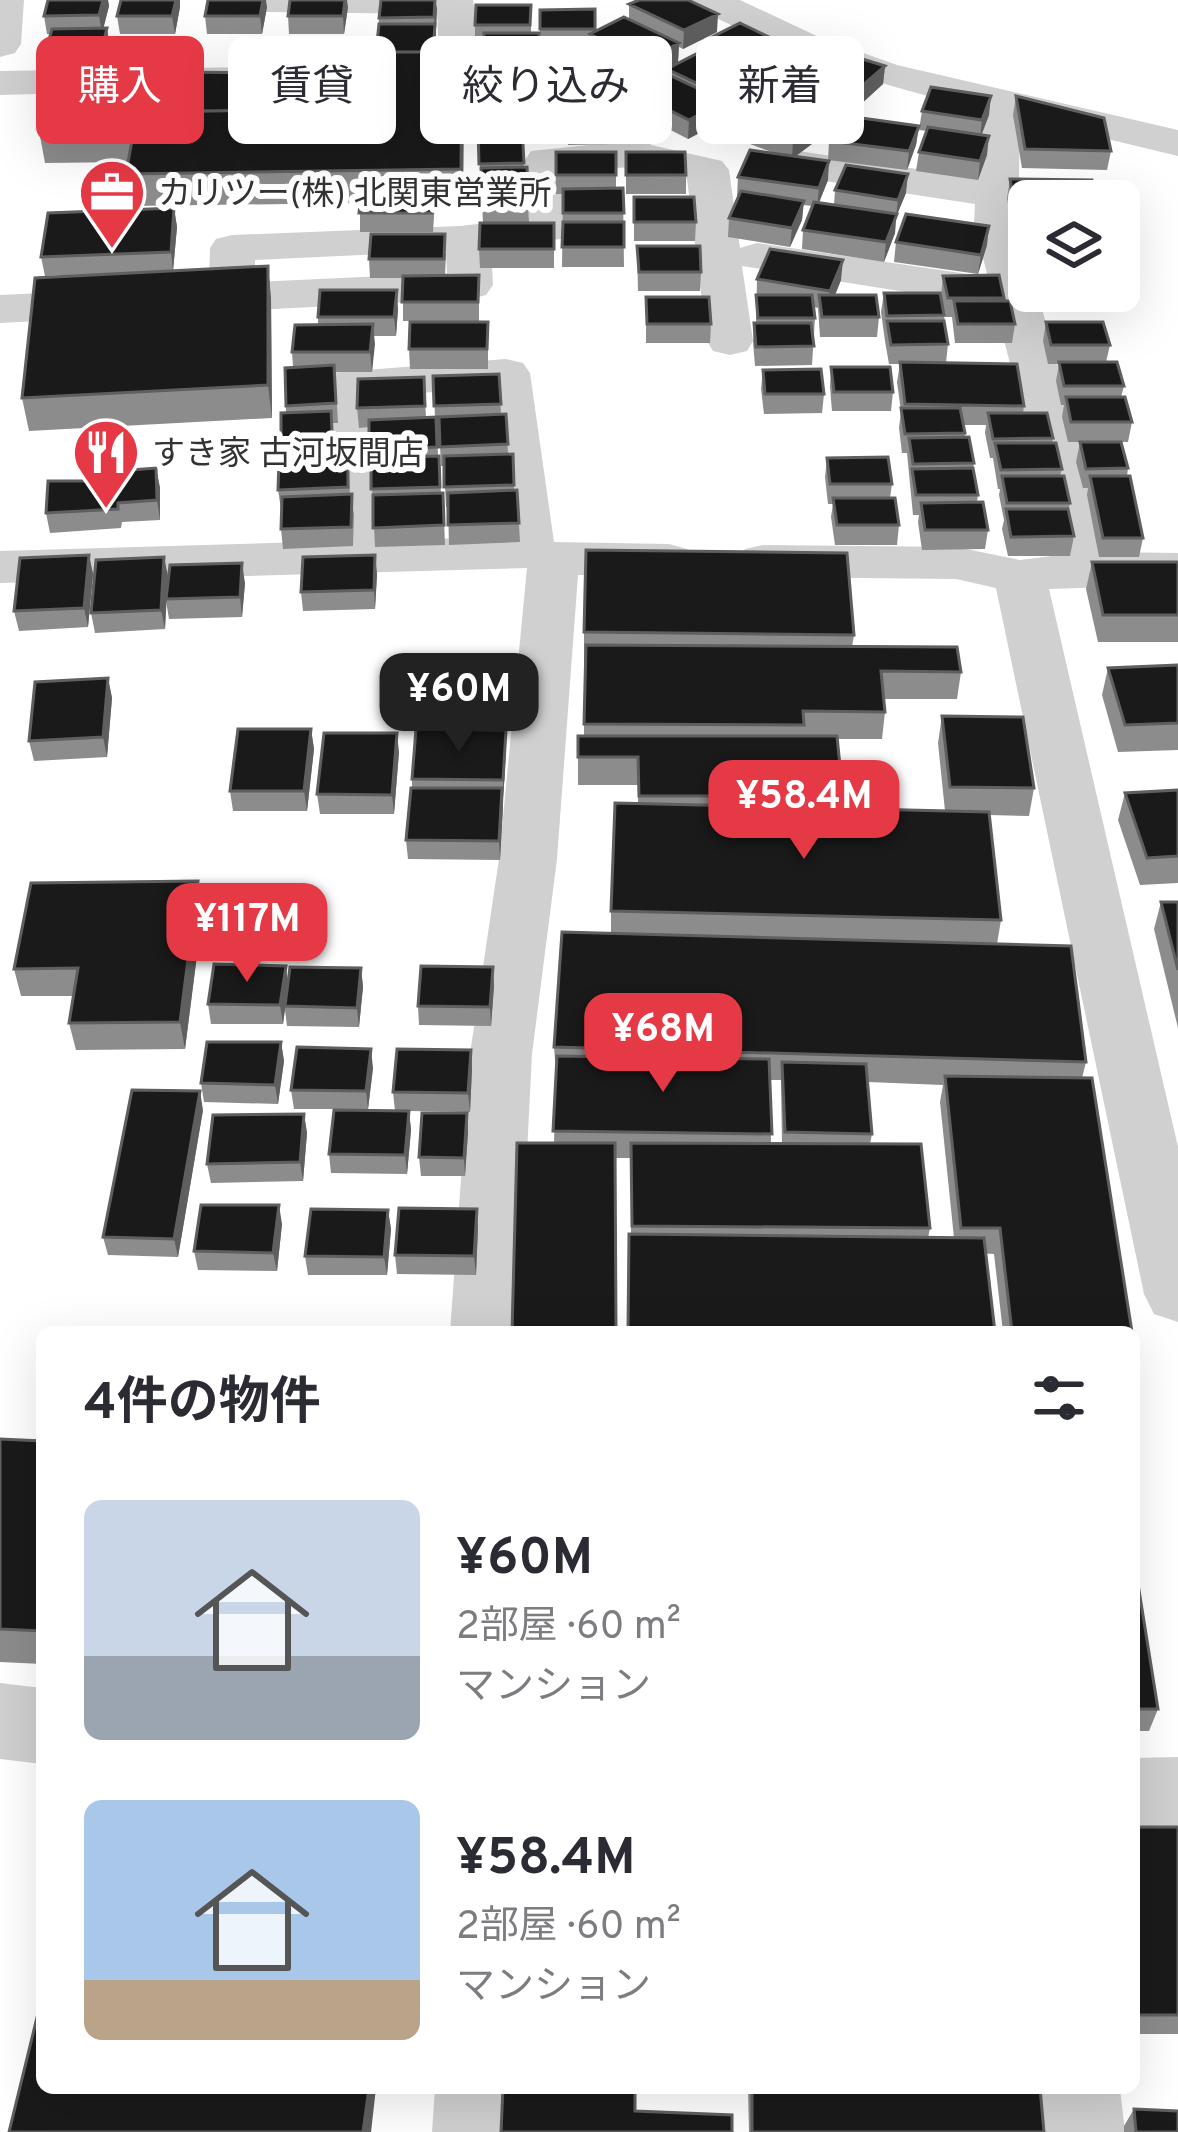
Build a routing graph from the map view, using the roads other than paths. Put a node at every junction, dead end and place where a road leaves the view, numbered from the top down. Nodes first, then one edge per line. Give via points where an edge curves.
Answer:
1 (3, 0) edge
2 (264, 0) edge
3 (709, 0) edge
4 (459, 36) edge
5 (0, 44) edge
6 (416, 76) edge
7 (420, 76) edge
8 (228, 79) edge
9 (0, 83) edge
10 (1000, 98) junction
11 (1178, 143) edge
12 (629, 144) edge
13 (631, 154) junction
14 (779, 161) edge
15 (995, 194) junction
16 (720, 250) junction
17 (1008, 271) edge
18 (1008, 294) edge
19 (0, 310) edge
20 (1014, 312) edge
21 (730, 340) dead end
22 (368, 554) junction
23 (542, 556) junction
24 (0, 567) edge
25 (1089, 568) junction
26 (1178, 569) edge
27 (1020, 576) junction
28 (1178, 1294) edge
29 (484, 1326) edge
30 (0, 1721) edge
31 (36, 1725) edge
32 (1178, 1797) edge
33 (1140, 1798) edge
34 (478, 2094) edge
35 (1078, 2094) edge
36 (476, 2132) edge
37 (1082, 2132) edge

1 - 5 street
2 - 4 street via 455,3
3 - 10 street via 884,74
6 - 7 street
8 - 9 street
10 - 11 street
10 - 15 street
12 - 13 street
13 - 16 street via 707,170
13 - 19 street via 546,160 552,229 468,236 470,285
14 - 15 street
15 - 17 street
16 - 18 street
16 - 21 street
20 - 25 street via 1013,371
22 - 23 street
22 - 23 street via 345,383 506,373
22 - 24 street
23 - 27 street via 956,562
23 - 29 street via 528,859 501,1054
25 - 26 street
25 - 27 street
27 - 28 street
30 - 31 street
32 - 33 street
34 - 36 street
35 - 37 street

